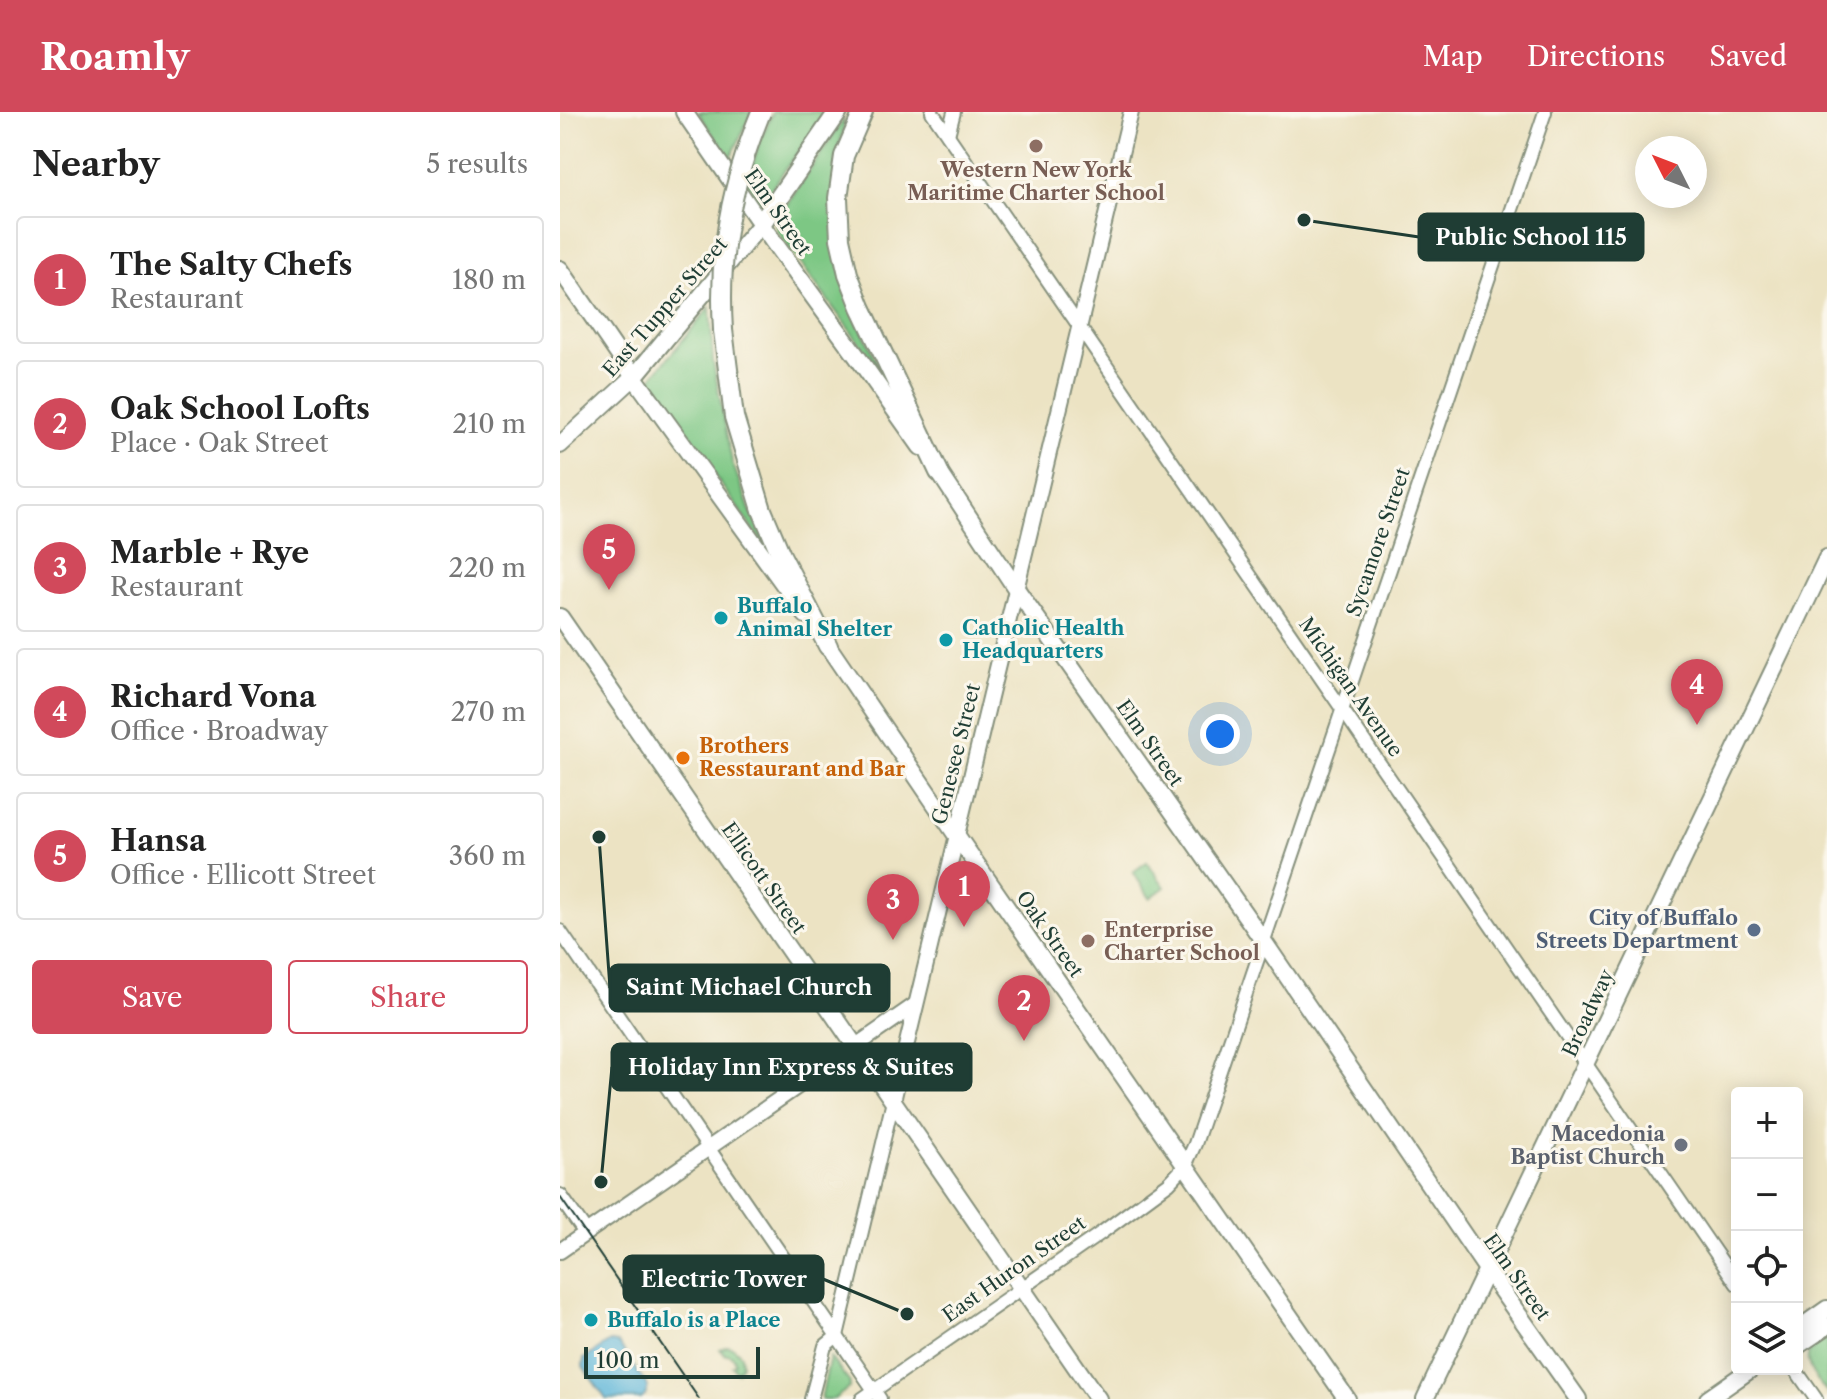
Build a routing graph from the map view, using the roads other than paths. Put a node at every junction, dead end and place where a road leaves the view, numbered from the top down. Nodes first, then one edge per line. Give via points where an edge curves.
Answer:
1 (684, 112) edge
2 (761, 112) edge
3 (838, 112) edge
4 (863, 112) edge
5 (932, 112) edge
6 (954, 112) edge
7 (1131, 112) edge
8 (1545, 112) edge
9 (948, 135) junction
10 (761, 224) junction
11 (560, 269) edge
12 (1080, 328) junction
13 (634, 377) junction
14 (560, 445) edge
15 (939, 472) junction
16 (1827, 558) edge
17 (1017, 590) junction
18 (560, 617) edge
19 (828, 646) junction
20 (1342, 710) junction
21 (957, 836) junction
22 (560, 931) edge
23 (1264, 943) junction
24 (915, 1005) junction
25 (856, 1047) junction
26 (1586, 1065) junction
27 (893, 1101) junction
28 (709, 1148) junction
29 (1185, 1166) junction
30 (560, 1196) edge
31 (560, 1211) edge
32 (581, 1236) junction
33 (560, 1251) edge
34 (1486, 1269) junction
35 (1731, 1275) edge
36 (1021, 1288) junction
37 (1827, 1309) edge
38 (1803, 1326) edge
39 (1827, 1326) edge
40 (837, 1336) junction
41 (1803, 1342) edge
42 (1742, 1375) edge
43 (1799, 1375) edge
44 (878, 1395) edge
45 (811, 1399) edge
46 (862, 1399) edge
47 (1098, 1399) edge
48 (1347, 1399) edge
49 (1425, 1399) edge
50 (1578, 1399) edge
51 (1708, 1399) edge
52 (1816, 1399) edge

1 - 10 main road, Elm Street
2 - 19 highway, bridge via 730,209 720,293 723,330 734,417 762,510
3 - 10 highway
4 - 15 highway via 844,156 840,239 861,307
5 - 9 street, Michigan Avenue
6 - 9 street
7 - 12 main road, Genesee Street
8 - 20 street, Sycamore Street
9 - 12 street, Michigan Avenue
10 - 13 main road, East Tupper Street
10 - 15 main road, Elm Street
11 - 13 main road, Oak Street
12 - 17 main road, Genesee Street
12 - 20 street, Michigan Avenue
13 - 14 main road, East Tupper Street
13 - 19 main road, Oak Street
15 - 17 main road, Elm Street
16 - 26 main road, Broadway
17 - 21 main road, Genesee Street
17 - 23 main road, Elm Street
18 - 25 main road, Ellicott Street
19 - 21 main road, Oak Street
20 - 23 street, Sycamore Street
20 - 26 street, Michigan Avenue
21 - 24 main road, Genesee Street
21 - 29 main road, Oak Street
22 - 28 street
23 - 29 street, Sycamore Street
23 - 34 main road, Elm Street
24 - 25 main road
24 - 27 main road, Genesee Street
25 - 27 main road, Ellicott Street
25 - 28 main road
26 - 34 main road, Broadway
26 - 35 street, Michigan Avenue
27 - 36 main road, Ellicott Street
27 - 40 street, Genesee Street
28 - 32 main road
28 - 40 street
29 - 36 street, East Huron Street via 1169,1183
29 - 48 main road, Oak Street
30 - 32 main road
31 - 32 main road
32 - 33 main road
34 - 49 main road, Broadway
34 - 50 main road, Elm Street
36 - 44 street, East Huron Street
36 - 47 main road, Ellicott Street
37 - 38 main road
39 - 41 main road
40 - 44 street
40 - 45 street, Genesee Street via 825,1346
42 - 51 main road
43 - 52 street
44 - 46 street, East Huron Street

